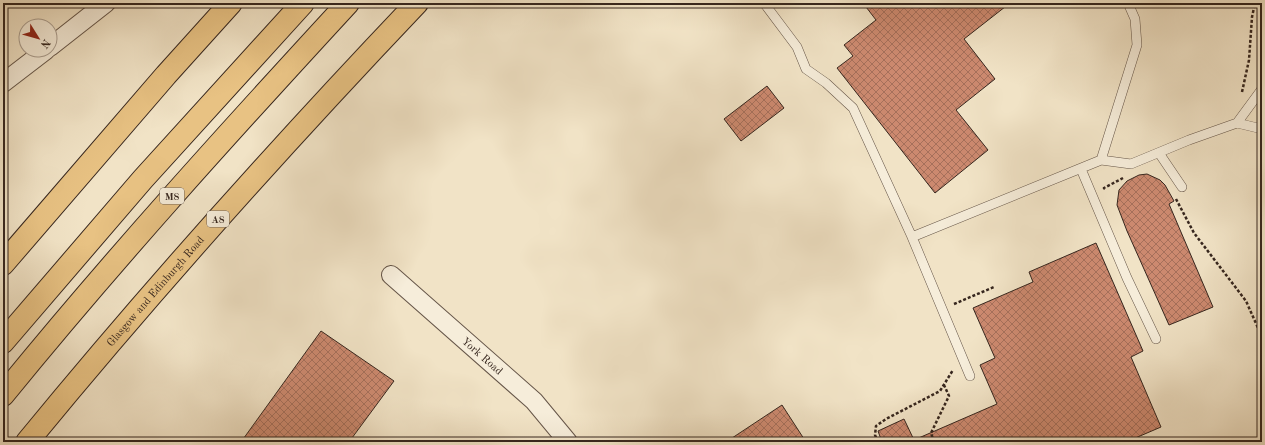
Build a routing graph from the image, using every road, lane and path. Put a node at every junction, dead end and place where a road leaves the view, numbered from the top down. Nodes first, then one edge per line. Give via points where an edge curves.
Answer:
1 (106, 3) edge
2 (231, 3) edge
3 (303, 3) edge
4 (348, 3) edge
5 (417, 3) edge
6 (764, 3) edge
7 (1128, 3) edge
8 (1255, 3) edge
9 (58, 41) edge
10 (36, 58) edge
11 (3, 83) edge
12 (1262, 89) edge
13 (1250, 105) junction
14 (1237, 123) junction
15 (1262, 129) edge
16 (1159, 153) junction
17 (1101, 160) junction
18 (1081, 169) junction
19 (1128, 175) dead end
20 (1182, 187) dead end
21 (1173, 192) dead end
22 (1107, 196) dead end
23 (912, 237) junction
24 (3, 264) edge
25 (391, 275) dead end
26 (994, 287) dead end
27 (942, 309) junction
28 (1262, 337) edge
29 (1156, 339) dead end
30 (3, 342) edge
31 (953, 369) dead end
32 (970, 376) dead end
33 (944, 385) junction
34 (3, 395) edge
35 (27, 442) edge
36 (568, 442) edge
37 (878, 442) edge
38 (934, 442) edge

1 - 9 street
2 - 24 highway via 161,80
3 - 30 highway via 143,179
4 - 34 highway, M8 via 168,201
5 - 35 highway, Glasgow and Edinburgh Road / A8 via 216,220
6 - 23 lane via 797,47 806,69 853,108
7 - 17 lane via 1135,19 1137,45
8 - 13 path via 1249,60 1240,100
10 - 11 street
12 - 13 lane
13 - 14 lane
14 - 15 lane
14 - 16 lane
16 - 17 lane via 1131,164
16 - 20 lane
17 - 18 lane
18 - 23 lane
18 - 29 lane
19 - 22 path via 1104,188
21 - 28 path via 1194,234 1246,301
23 - 27 lane
25 - 36 street, York Road via 534,401
26 - 27 path
27 - 32 lane
31 - 33 path
33 - 37 path via 940,391 886,418 876,426 875,435
33 - 38 path via 949,396 931,433

